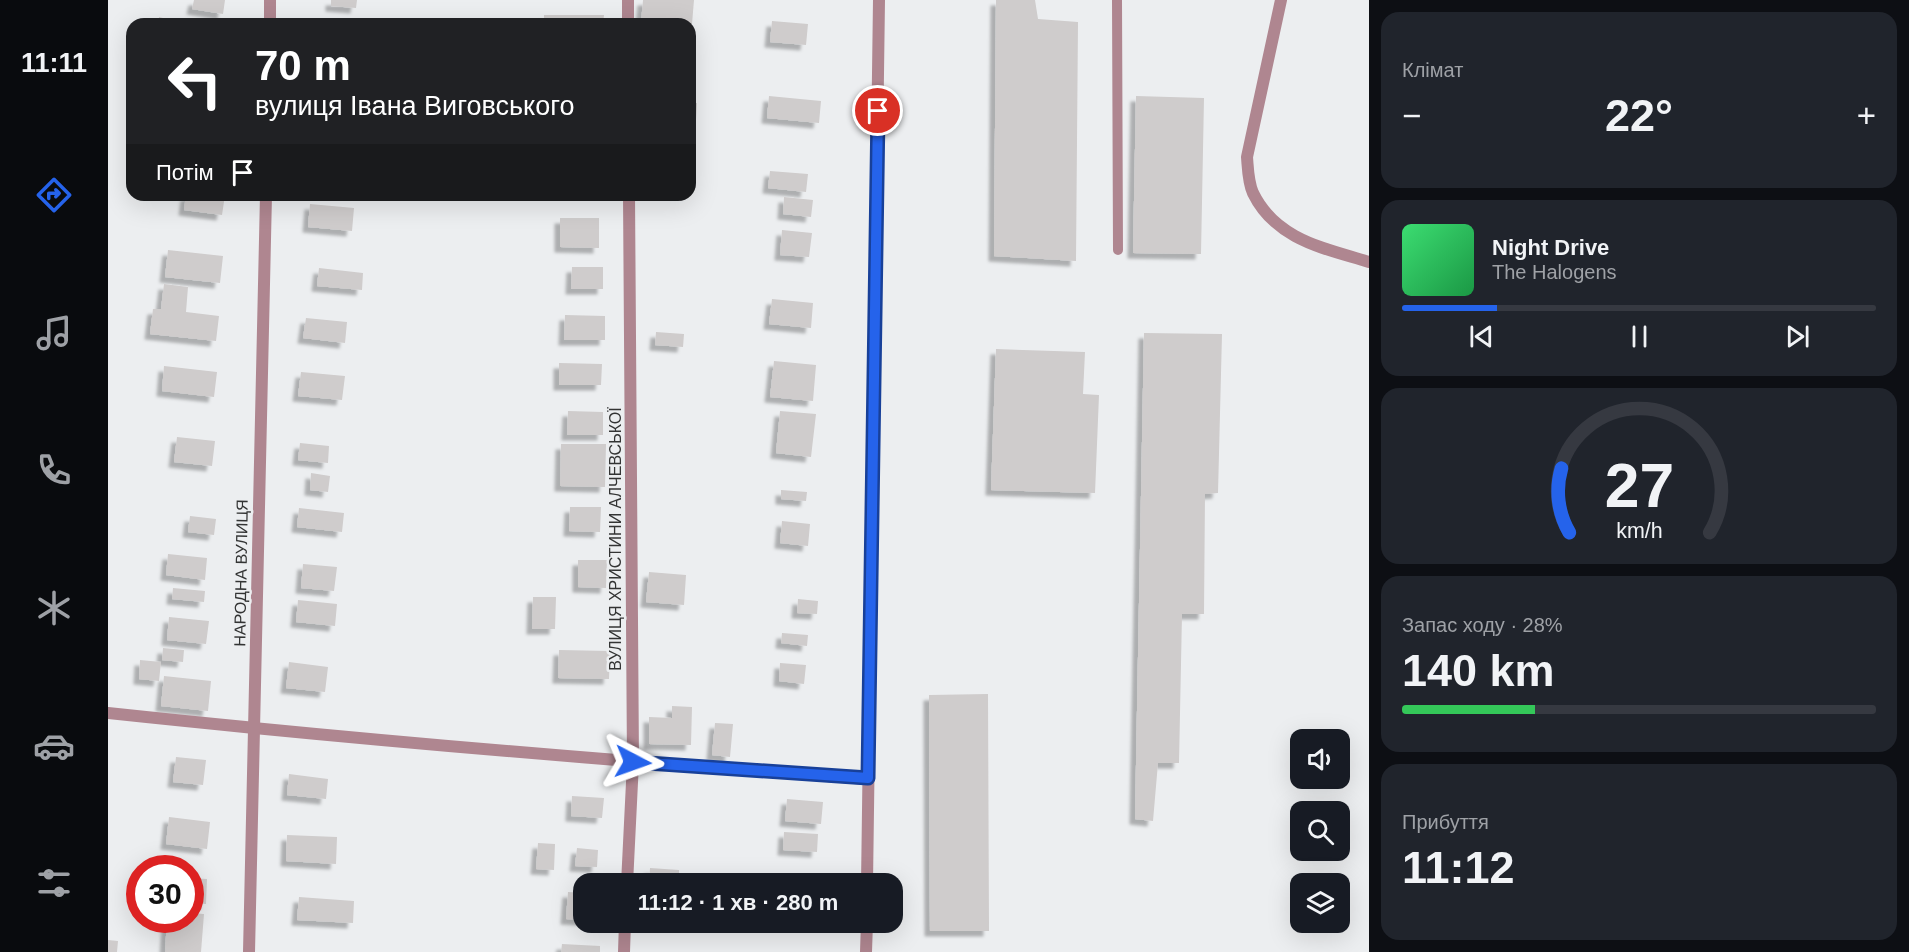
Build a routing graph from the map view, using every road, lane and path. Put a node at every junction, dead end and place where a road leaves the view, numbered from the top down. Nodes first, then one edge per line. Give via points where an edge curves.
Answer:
1 (270, 0) edge
2 (628, 0) edge
3 (879, 0) edge
4 (1117, 0) edge
5 (1281, 0) edge
6 (270, 18) edge
7 (628, 18) edge
8 (266, 201) edge
9 (629, 201) edge
10 (1118, 250) dead end
11 (1369, 262) edge
12 (108, 713) edge
13 (254, 729) junction
14 (633, 762) junction
15 (868, 778) junction
16 (628, 873) edge
17 (867, 873) edge
18 (625, 933) edge
19 (867, 933) edge
20 (249, 952) edge
21 (624, 952) edge
22 (866, 952) edge

1 - 6 street
2 - 7 street
3 - 15 street
4 - 10 lane
5 - 11 street via 1247,157 1253,192 1283,230 1303,241
8 - 13 street, НАРОДНА ВУЛИЦЯ
9 - 14 street, ВУЛИЦЯ ХРИСТИНИ АЛЧЕВСЬКОЇ
12 - 13 street
13 - 14 street
13 - 20 street, НАРОДНА ВУЛИЦЯ
14 - 15 street
14 - 16 street, ВУЛИЦЯ ХРИСТИНИ АЛЧЕВСЬКОЇ
15 - 17 street
18 - 21 street
19 - 22 street

